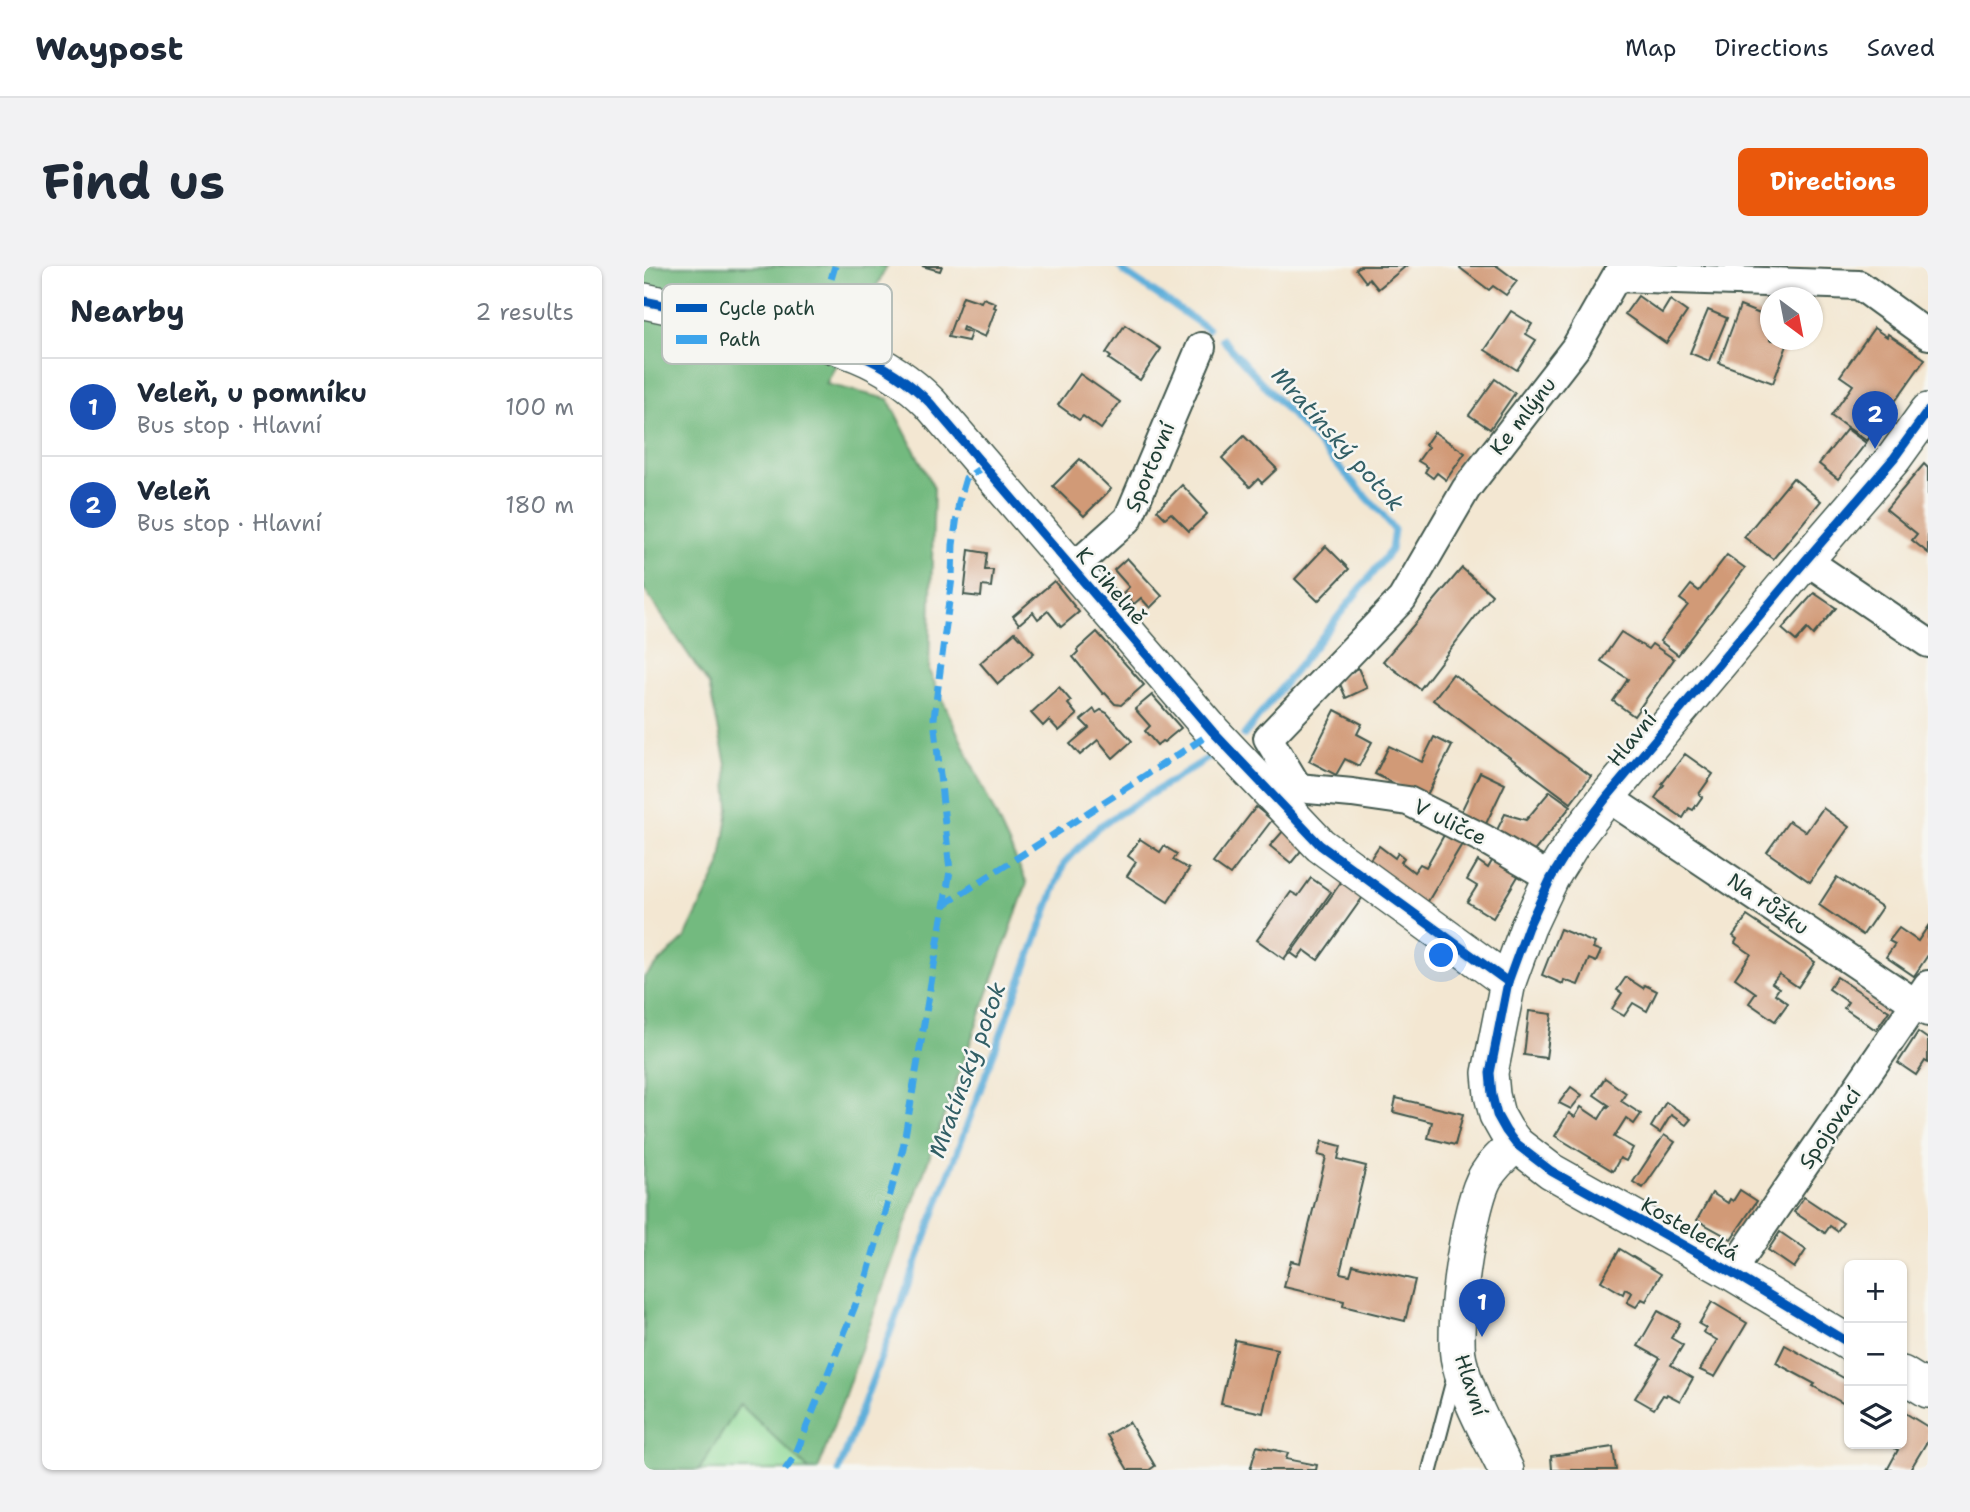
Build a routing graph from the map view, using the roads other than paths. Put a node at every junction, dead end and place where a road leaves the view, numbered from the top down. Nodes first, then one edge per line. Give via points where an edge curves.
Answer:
1 (644, 301) edge
2 (662, 305) edge
3 (1928, 335) edge
4 (1201, 347) dead end
5 (881, 364) edge
6 (1928, 411) edge
7 (1806, 560) junction
8 (1073, 568) junction
9 (1928, 643) edge
10 (1288, 795) junction
11 (1607, 797) junction
12 (1551, 878) junction
13 (1508, 982) junction
14 (1924, 1000) edge
15 (1516, 1144) junction
16 (1731, 1272) junction
17 (1844, 1340) edge
18 (1459, 1360) junction
19 (1907, 1377) edge
20 (1928, 1390) edge
21 (1430, 1470) edge
22 (1506, 1470) edge

1 - 2 street, K Cihelně
3 - 10 street, Ke mlýnu via 1860,285 1616,277 1576,347 1466,489 1402,599 1268,738
4 - 8 street, Sportovní via 1128,519
5 - 8 street, K Cihelně via 930,402
6 - 7 street, Hlavní
7 - 9 street
7 - 11 street, Hlavní
8 - 10 street, K Cihelně via 1213,732
10 - 12 street, V uličce via 1352,793 1408,801
10 - 13 street, K Cihelně via 1320,845
11 - 12 street, Hlavní
11 - 14 street, Na růžku
12 - 13 street, Hlavní
13 - 15 street, Hlavní via 1490,1084 1497,1115
14 - 16 street, Spojovací
15 - 16 street, Kostelecká via 1551,1171
15 - 18 street, Hlavní via 1485,1177 1474,1210 1457,1331
16 - 17 street, Kostelecká
18 - 21 lane
18 - 22 street, Hlavní
19 - 20 street

